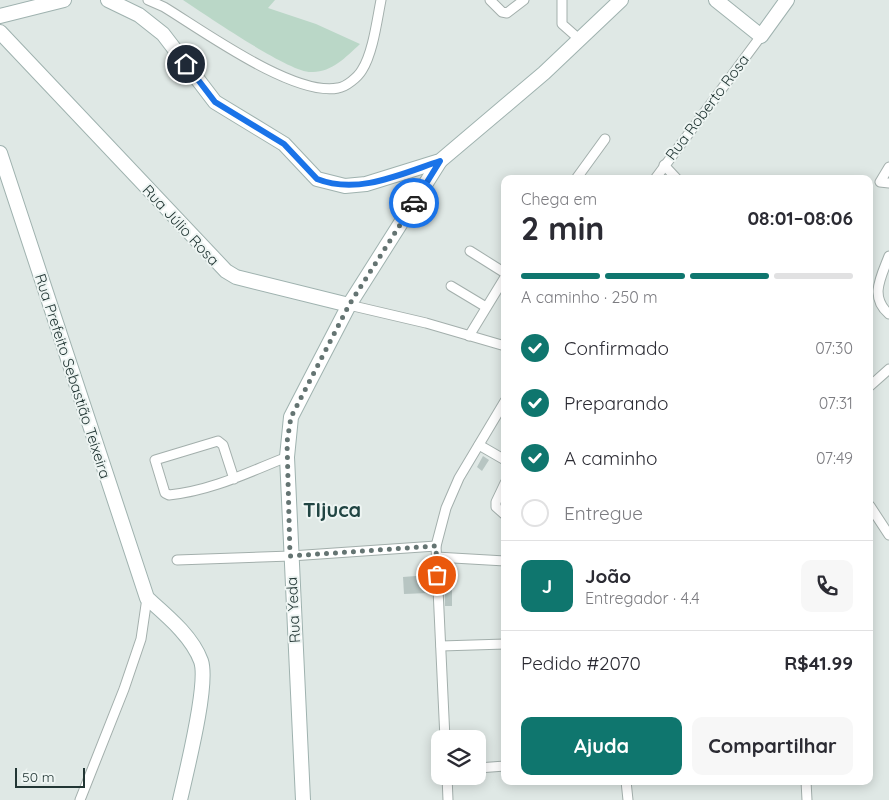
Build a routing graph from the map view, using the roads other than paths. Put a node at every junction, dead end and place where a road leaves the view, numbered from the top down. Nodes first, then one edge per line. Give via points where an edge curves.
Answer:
1 (64, 0) edge
2 (108, 0) edge
3 (148, 0) edge
4 (381, 0) edge
5 (490, 0) edge
6 (524, 0) edge
7 (562, 0) edge
8 (621, 0) edge
9 (716, 0) edge
10 (787, 0) edge
11 (0, 16) edge
12 (0, 32) edge
13 (760, 36) junction
14 (579, 39) junction
15 (605, 139) dead end
16 (0, 153) edge
17 (440, 161) junction
18 (664, 165) junction
19 (889, 167) edge
20 (579, 175) edge
21 (658, 175) edge
22 (673, 175) edge
23 (889, 183) edge
24 (470, 251) dead end
25 (889, 256) edge
26 (501, 272) edge
27 (501, 282) edge
28 (451, 286) dead end
29 (349, 305) junction
30 (486, 307) junction
31 (889, 314) edge
32 (469, 336) junction
33 (501, 345) edge
34 (889, 369) edge
35 (873, 383) edge
36 (501, 408) edge
37 (479, 445) junction
38 (287, 457) junction
39 (501, 458) edge
40 (234, 479) junction
41 (501, 491) edge
42 (501, 511) edge
43 (873, 511) edge
44 (889, 535) edge
45 (436, 546) junction
46 (290, 556) junction
47 (436, 557) junction
48 (177, 560) dead end
49 (501, 561) edge
50 (147, 598) junction
51 (501, 644) edge
52 (441, 646) junction
53 (446, 730) edge
54 (501, 766) edge
55 (486, 767) edge
56 (447, 785) edge
57 (626, 785) edge
58 (806, 785) edge
59 (80, 800) edge
60 (180, 800) edge
61 (303, 800) edge
62 (448, 800) edge
63 (628, 800) edge
64 (807, 800) edge

1 - 11 street
2 - 17 street via 139,16 162,34 215,102 284,144 317,179 338,185 366,184
3 - 4 street via 272,71 300,84 327,88 340,88 362,70
5 - 6 street via 507,13
7 - 14 street via 562,24
8 - 14 street
9 - 13 street
10 - 13 street
12 - 29 street, Rua Júlio Rosa via 226,271 236,277
13 - 18 street, Rua Roberto Rosa
14 - 17 street
15 - 20 street
16 - 50 street, Rua Prefeito Sebastião Teixeira
17 - 29 street, Rua Yeda
18 - 21 street, Rua Roberto Rosa
18 - 22 street
19 - 23 street via 880,182
24 - 26 street
25 - 31 street via 877,292 881,306
27 - 30 street
28 - 30 street
29 - 32 street, Rua Júlio Rosa
29 - 38 street, Rua Yeda via 291,417
30 - 32 street
32 - 33 street, Rua Júlio Rosa
34 - 35 street
36 - 37 street
37 - 39 street
37 - 45 street via 446,508
38 - 40 street
38 - 46 street, Rua Yeda
40 - 40 street via 206,488 167,494 156,460 218,441 223,445
41 - 42 street via 496,502
43 - 44 street
45 - 46 street
45 - 47 street
46 - 48 street
46 - 61 street, Rua Yeda
47 - 49 street
47 - 52 street
50 - 59 street via 141,639
50 - 60 street via 185,636 202,663 196,720
51 - 52 street
52 - 53 street
54 - 55 street
56 - 62 street
57 - 63 street
58 - 64 street

